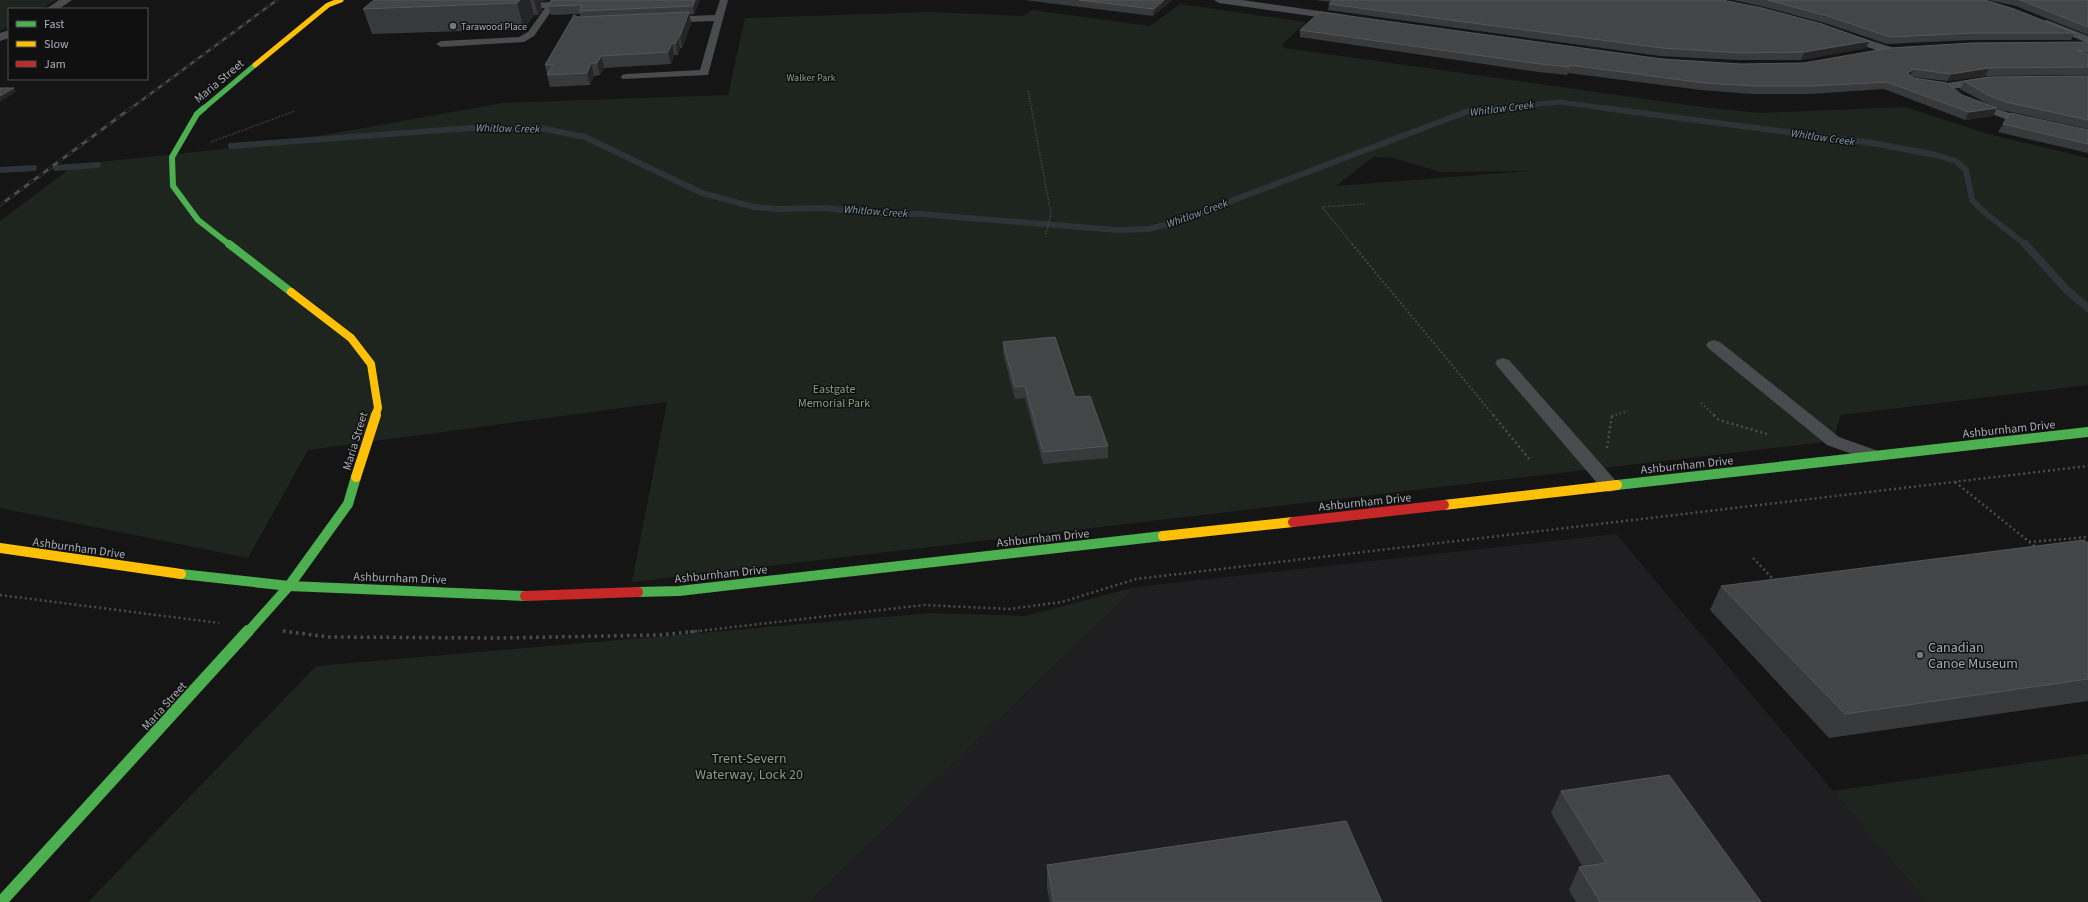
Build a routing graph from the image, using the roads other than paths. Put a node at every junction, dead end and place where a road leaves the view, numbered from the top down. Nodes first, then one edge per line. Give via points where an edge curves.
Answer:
1 (67, 0) edge
2 (341, 0) edge
3 (724, 0) edge
4 (1219, 0) edge
5 (553, 2) edge
6 (53, 8) edge
7 (507, 9) dead end
8 (719, 18) junction
9 (1356, 19) edge
10 (655, 20) edge
11 (2036, 20) edge
12 (1831, 30) edge
13 (2088, 40) edge
14 (441, 44) edge
15 (2088, 44) edge
16 (2069, 45) edge
17 (1902, 49) edge
18 (1887, 50) junction
19 (1864, 54) edge
20 (626, 77) dead end
21 (2001, 80) edge
22 (1918, 82) edge
23 (1947, 86) junction
24 (2042, 124) edge
25 (1714, 344) dead end
26 (1503, 363) dead end
27 (2088, 432) edge
28 (1876, 456) junction
29 (1610, 486) junction
30 (0, 548) edge
31 (289, 586) junction
32 (1, 902) edge

1 - 6 street
2 - 31 street, Maria Street via 328,5 197,114 172,156 173,186 198,220 351,338 371,364 378,408 348,504
3 - 8 lane
4 - 9 street
5 - 7 lane
5 - 14 lane via 530,34 521,40
8 - 10 lane
8 - 20 lane via 704,73
11 - 13 street
12 - 18 street
15 - 16 street
17 - 18 street
18 - 19 street
21 - 23 lane
22 - 23 lane
23 - 24 lane via 1960,97 2012,118
25 - 28 lane via 1833,441
26 - 29 lane
27 - 28 street, Ashburnham Drive
28 - 29 street, Ashburnham Drive
29 - 31 street, Ashburnham Drive via 679,591 537,596
30 - 31 street, Ashburnham Drive via 132,568
31 - 32 street, Maria Street

